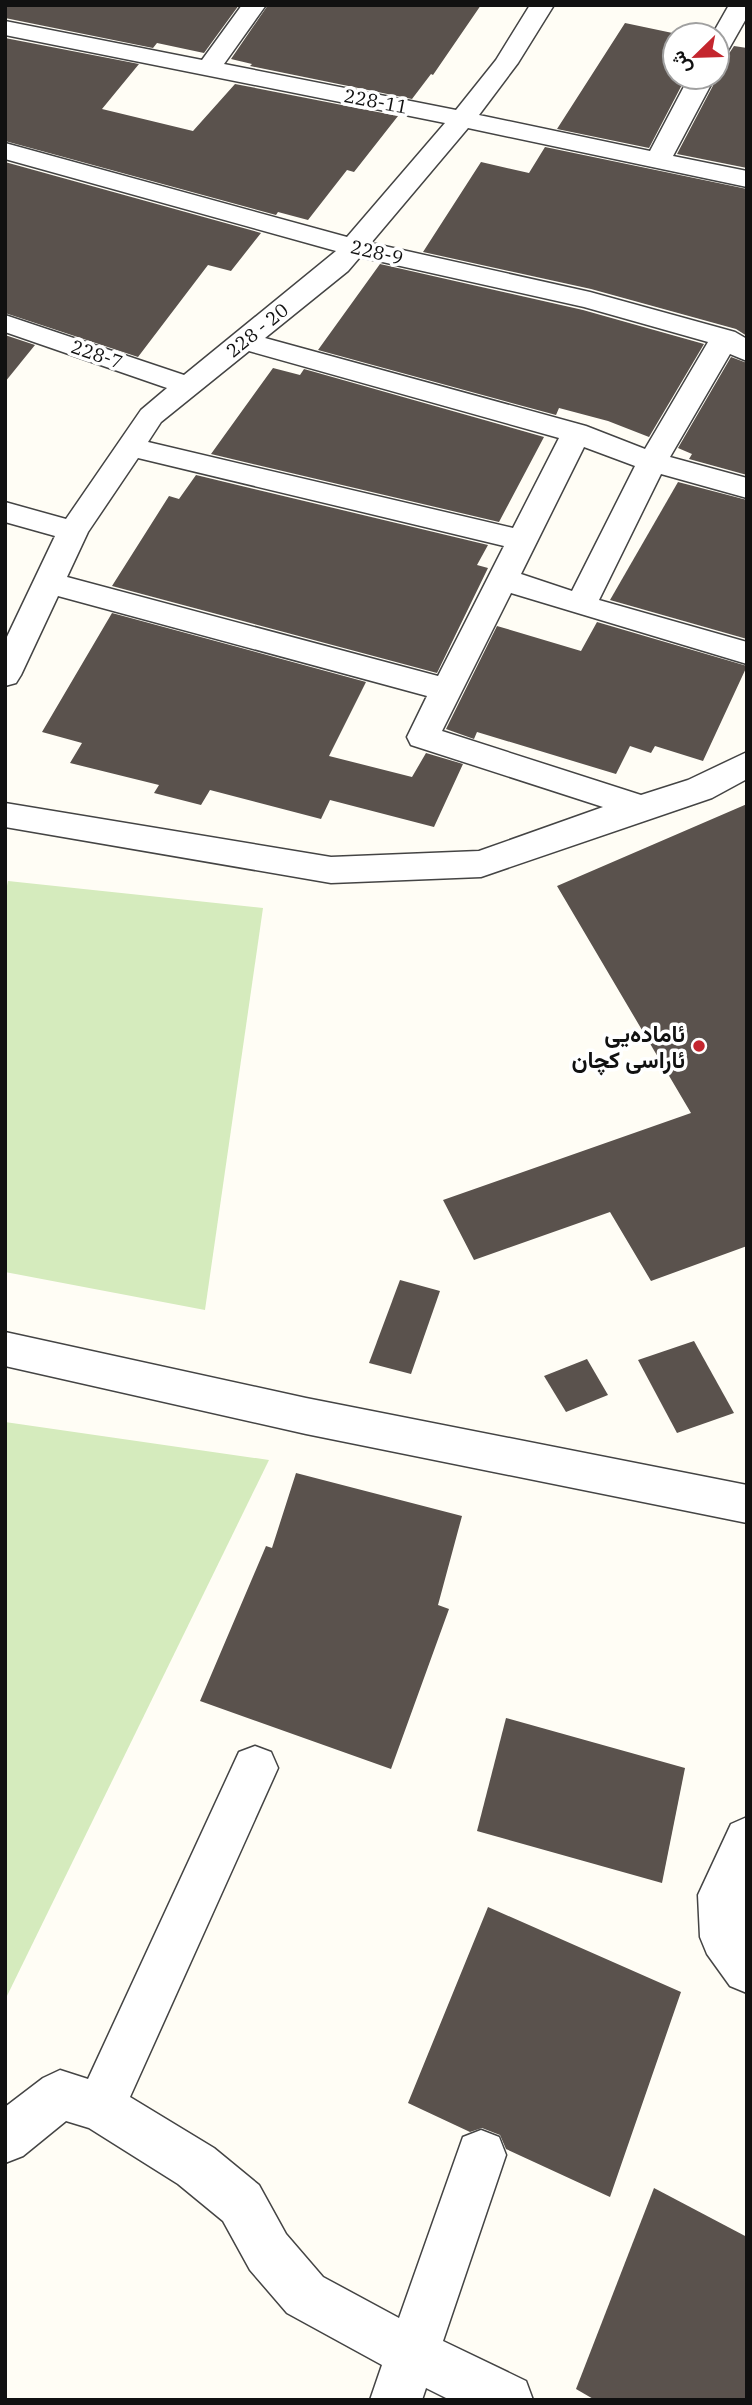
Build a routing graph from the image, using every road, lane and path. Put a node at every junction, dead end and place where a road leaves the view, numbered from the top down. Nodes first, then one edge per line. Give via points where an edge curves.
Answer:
1 (254, 5) edge
2 (542, 5) edge
3 (743, 6) edge
4 (731, 26) edge
5 (5, 28) edge
6 (209, 68) junction
7 (695, 91) edge
8 (463, 119) junction
9 (5, 151) edge
10 (658, 160) junction
11 (747, 179) edge
12 (353, 247) junction
13 (5, 323) edge
14 (244, 341) junction
15 (736, 345) edge
16 (189, 386) junction
17 (576, 432) junction
18 (131, 447) junction
19 (652, 462) junction
20 (747, 488) edge
21 (5, 512) edge
22 (73, 531) junction
23 (523, 541) junction
24 (504, 579) junction
25 (49, 583) junction
26 (581, 605) junction
27 (747, 653) edge
28 (5, 675) edge
29 (447, 690) junction
30 (747, 764) edge
31 (641, 807) junction
32 (5, 815) edge
33 (5, 1349) edge
34 (747, 1504) edge
35 (255, 1769) dead end
36 (747, 1840) edge
37 (747, 1969) edge
38 (100, 2107) junction
39 (5, 2138) edge
40 (481, 2155) dead end
41 (413, 2354) junction
42 (396, 2400) edge
43 (507, 2400) edge

1 - 6 street
2 - 8 street, 228 - 20
3 - 4 street
5 - 6 street, 228-11
6 - 8 street, 228-11
7 - 10 street
8 - 10 street, 228-11
8 - 12 street, 228 - 20
9 - 12 street, 228-9
10 - 11 street, 228-11
12 - 14 street, 228 - 20 via 338,265
12 - 15 street, 228-9 via 590,300
13 - 16 street, 228-7
14 - 16 street, 228 - 20
14 - 17 street
15 - 19 street
16 - 18 street, 228 - 20 via 151,416
17 - 19 street
17 - 23 street
18 - 22 street, 228 - 20
18 - 23 street
19 - 20 street
19 - 26 street
21 - 22 street
22 - 25 street, 228 - 20
23 - 24 street
24 - 26 street
24 - 29 street
25 - 28 street, 228 - 20
25 - 29 street
26 - 27 street
29 - 31 street via 424,737
30 - 31 street via 700,789
31 - 32 street via 481,864 331,870
33 - 34 street via 320,1419
35 - 38 street
36 - 37 street via 721,1895 724,1937
38 - 39 street via 60,2095
38 - 41 street via 196,2166 241,2203 268,2252 305,2295
40 - 41 street
41 - 42 street
41 - 43 street

